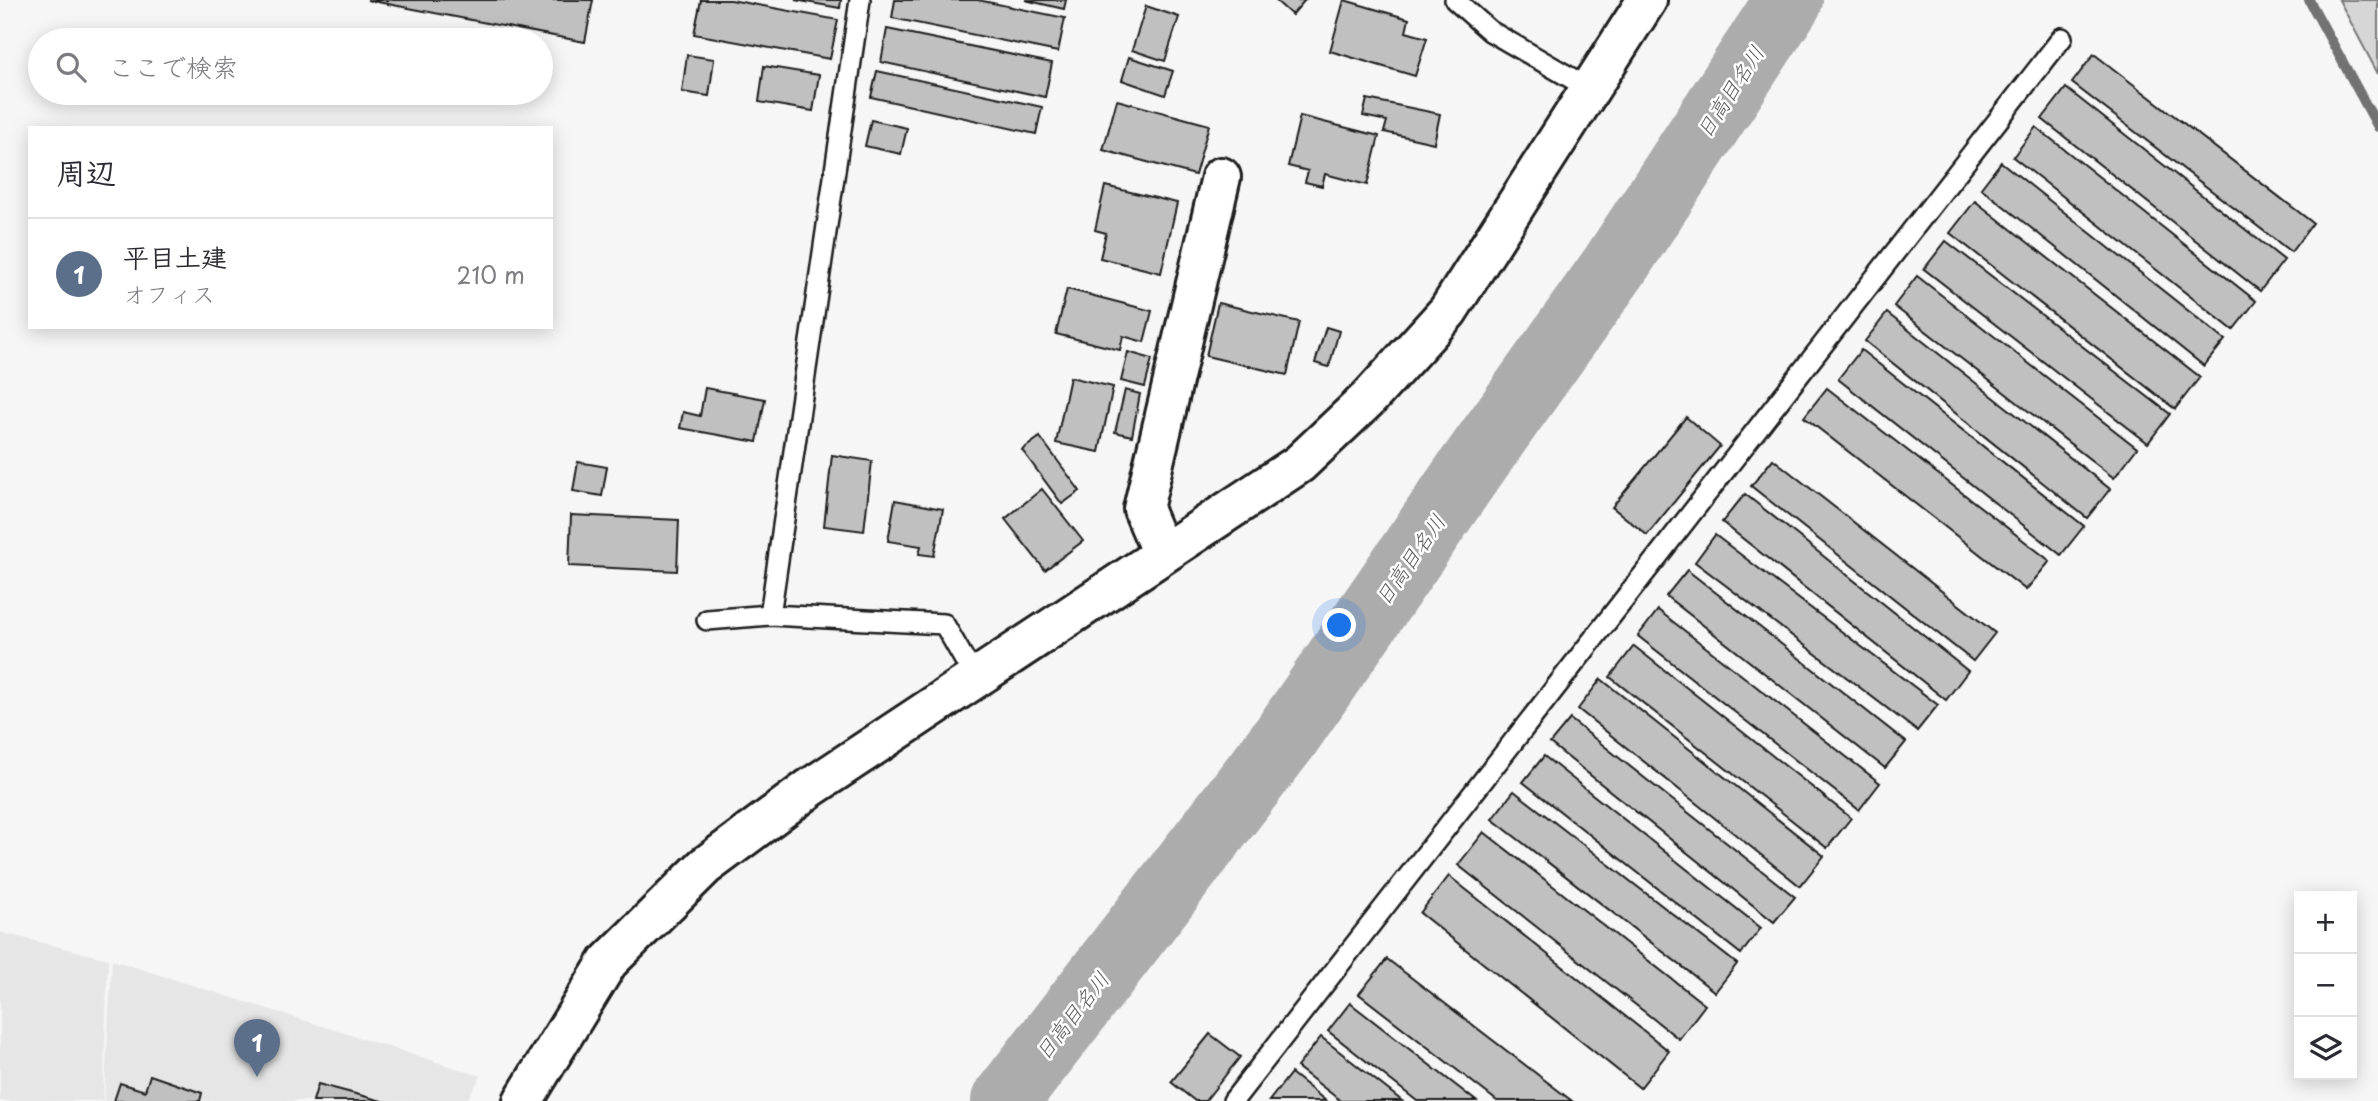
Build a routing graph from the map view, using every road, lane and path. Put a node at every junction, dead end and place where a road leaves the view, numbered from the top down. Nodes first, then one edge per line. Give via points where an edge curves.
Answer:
1 (860, 0) edge
2 (1455, 0) edge
3 (1647, 0) edge
4 (2062, 38) dead end
5 (1590, 89) junction
6 (1221, 177) dead end
7 (1161, 554) junction
8 (770, 615) junction
9 (707, 620) dead end
10 (976, 680) junction
11 (523, 1101) edge
12 (1233, 1101) edge

1 - 8 lane
2 - 5 lane via 1490,31
3 - 5 street
4 - 12 lane
5 - 7 street via 1448,310 1370,397 1298,464
6 - 7 street via 1143,509
7 - 10 street
8 - 9 lane
8 - 10 lane via 944,624
10 - 11 street via 810,788 705,866 608,962

